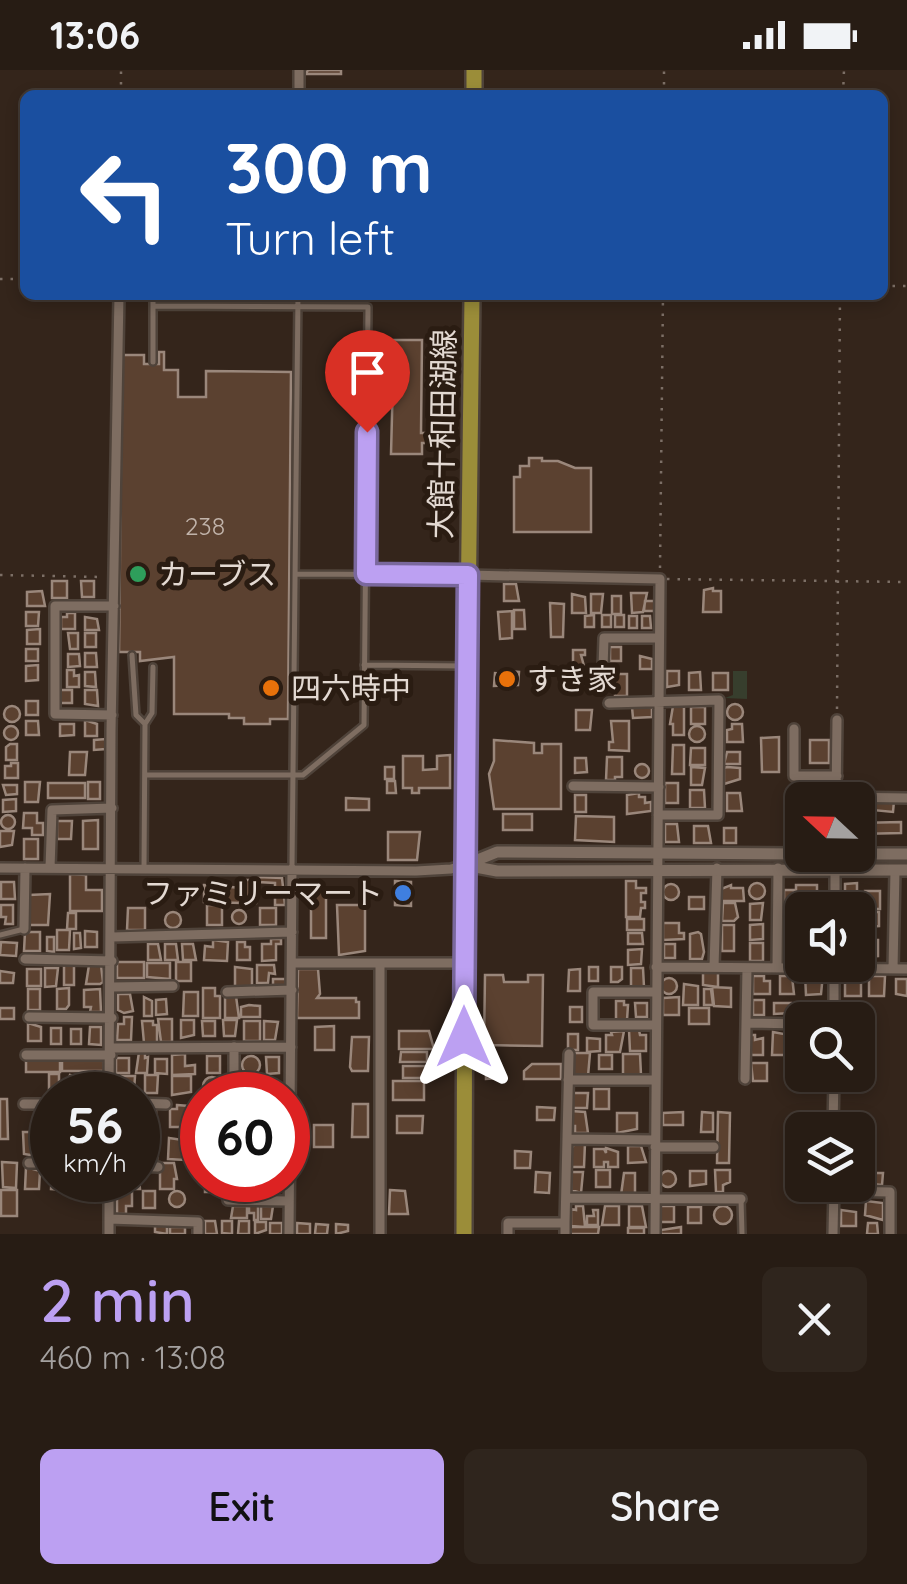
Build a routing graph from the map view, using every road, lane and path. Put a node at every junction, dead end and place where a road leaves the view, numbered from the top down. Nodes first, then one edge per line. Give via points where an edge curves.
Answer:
1 (120, 300) edge
2 (153, 300) edge
3 (298, 300) edge
4 (472, 300) edge
5 (663, 300) edge
6 (840, 300) edge
7 (153, 306) junction
8 (298, 307) junction
9 (153, 362) dead end
10 (295, 574) junction
11 (366, 574) junction
12 (0, 575) edge
13 (468, 575) junction
14 (114, 577) junction
15 (660, 580) junction
16 (838, 581) junction
17 (907, 582) edge
18 (114, 606) junction
19 (658, 638) junction
20 (132, 654) dead end
21 (364, 665) junction
22 (466, 666) junction
23 (153, 667) dead end
24 (602, 668) dead end
25 (609, 703) dead end
26 (659, 703) junction
27 (112, 715) junction
28 (837, 720) joint
29 (146, 724) junction
30 (794, 729) dead end
31 (145, 774) junction
32 (293, 775) junction
33 (836, 776) junction
34 (836, 782) edge
35 (573, 786) dead end
36 (659, 787) junction
37 (875, 798) edge
38 (907, 798) edge
39 (112, 808) junction
40 (658, 815) junction
41 (656, 853) junction
42 (785, 854) edge
43 (875, 854) edge
44 (907, 854) edge
45 (464, 865) junction
46 (0, 868) edge
47 (25, 868) junction
48 (50, 868) junction
49 (144, 868) junction
50 (718, 868) junction
51 (778, 868) junction
52 (785, 868) edge
53 (112, 869) junction
54 (292, 869) junction
55 (656, 870) junction
56 (875, 870) edge
57 (901, 870) edge
58 (24, 929) joint
59 (292, 932) junction
60 (0, 935) edge
61 (112, 937) junction
62 (25, 960) dead end
63 (112, 961) junction
64 (292, 963) junction
65 (380, 963) junction
66 (464, 963) junction
67 (656, 967) junction
68 (714, 967) junction
69 (777, 967) junction
70 (785, 967) edge
71 (746, 968) junction
72 (875, 968) edge
73 (893, 969) junction
74 (907, 969) edge
75 (173, 986) dead end
76 (112, 987) junction
77 (292, 990) junction
78 (226, 992) dead end
79 (656, 992) junction
80 (29, 1018) dead end
81 (112, 1018) junction
82 (746, 1024) junction
83 (785, 1024) edge
84 (656, 1025) junction
85 (234, 1046) junction
86 (291, 1047) junction
87 (111, 1051) junction
88 (569, 1054) dead end
89 (26, 1055) dead end
90 (111, 1072) edge
91 (234, 1072) edge
92 (290, 1072) edge
93 (746, 1079) dead end
94 (568, 1080) junction
95 (656, 1080) junction
96 (24, 1104) dead end
97 (30, 1104) edge
98 (160, 1104) edge
99 (166, 1104) dead end
100 (567, 1139) junction
101 (655, 1143) junction
102 (714, 1147) dead end
103 (875, 1191) edge
104 (566, 1198) junction
105 (655, 1199) junction
106 (741, 1199) joint
107 (109, 1202) edge
108 (289, 1202) edge
109 (834, 1202) edge
110 (109, 1219) junction
111 (565, 1229) edge
112 (109, 1234) edge
113 (198, 1234) edge
114 (289, 1234) edge
115 (380, 1234) edge
116 (464, 1234) edge
117 (508, 1234) edge
118 (655, 1234) edge
119 (742, 1234) edge
120 (833, 1234) edge
121 (890, 1234) edge

1 - 14 street
2 - 7 lane
3 - 8 lane
4 - 13 main road, 大館十和田湖線
5 - 15 path
6 - 16 path
7 - 8 lane
7 - 9 lane
8 - 10 lane
8 - 11 lane via 368,306
10 - 11 lane
10 - 32 lane
11 - 13 lane
11 - 21 lane
12 - 14 path
13 - 15 street
13 - 22 main road, 大館十和田湖線
14 - 18 street
15 - 16 path
15 - 19 street
16 - 17 path
16 - 28 path
18 - 27 street
18 - 27 street via 56,606 54,714
19 - 24 street via 604,638
19 - 26 street
20 - 29 lane via 136,715
21 - 22 lane
21 - 32 lane via 364,725 305,774
22 - 45 main road, 大館十和田湖線
23 - 29 lane
25 - 26 street
26 - 36 street
26 - 40 street via 719,700 718,815
27 - 39 street
28 - 33 street
29 - 31 lane
30 - 33 street via 794,776
31 - 32 lane
31 - 49 lane
32 - 54 lane
33 - 34 street
35 - 36 street
36 - 40 street
37 - 38 street
39 - 48 street via 52,810
39 - 53 street
40 - 41 street
41 - 42 street
41 - 45 street via 496,852
41 - 55 street
43 - 44 street
45 - 54 street via 416,872
45 - 55 street via 497,871
45 - 66 main road, 大館十和田湖線
46 - 47 street
47 - 48 street
47 - 58 street
48 - 53 street
49 - 53 street
49 - 54 street
50 - 51 street
50 - 55 street
50 - 68 street
51 - 52 street
51 - 69 street
53 - 61 street
54 - 59 street
55 - 67 street
56 - 57 street
57 - 73 street
58 - 60 lane
59 - 61 street
59 - 64 street
61 - 63 street
62 - 63 street
63 - 76 street
64 - 65 street
64 - 77 street
65 - 66 street
65 - 115 street
66 - 116 main road, 大館十和田湖線
67 - 68 street
67 - 79 street
68 - 71 street
69 - 70 street
69 - 71 street
71 - 82 street
72 - 73 street
73 - 74 street
75 - 76 street
76 - 81 street
77 - 78 street
77 - 86 street
79 - 84 street
79 - 84 street via 593,992 593,1025
80 - 81 street
81 - 87 street
82 - 83 street
82 - 93 street
84 - 95 street
85 - 86 street
85 - 87 street
85 - 91 street
86 - 92 street
87 - 89 street
87 - 90 street
88 - 94 street
94 - 95 street
94 - 100 street
95 - 101 street
96 - 97 street
98 - 99 street
100 - 101 street
100 - 104 street
101 - 102 street
101 - 105 street
103 - 121 street via 890,1192
104 - 105 street
104 - 111 street
105 - 106 street
105 - 118 street
106 - 119 lane
107 - 110 street
108 - 114 street
109 - 120 street
110 - 112 street
110 - 113 street via 198,1222
111 - 117 street via 508,1223

